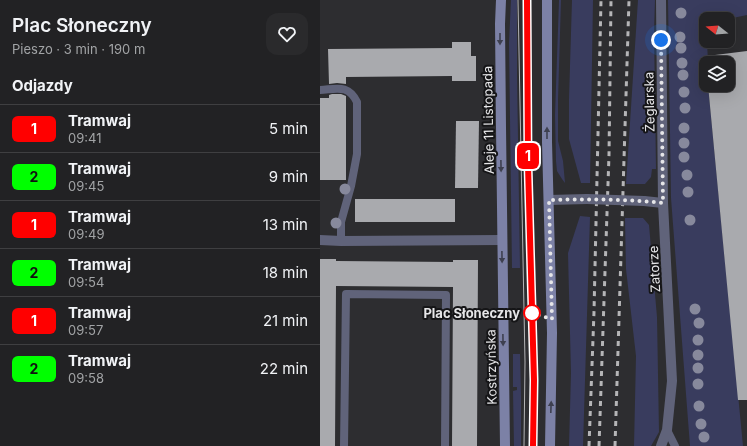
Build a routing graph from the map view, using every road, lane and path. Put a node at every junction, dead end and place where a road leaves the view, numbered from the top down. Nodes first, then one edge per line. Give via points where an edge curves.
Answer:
1 (501, 0) edge
2 (547, 0) edge
3 (661, 0) edge
4 (320, 90) edge
5 (549, 200) junction
6 (663, 203) junction
7 (320, 240) edge
8 (502, 240) junction
9 (341, 241) junction
10 (667, 430) junction
11 (344, 446) edge
12 (445, 446) edge
13 (505, 446) edge
14 (550, 446) edge
15 (661, 446) edge
16 (675, 446) edge

1 -> 8 main road, Aleje 11 Listopada
5 -> 2 main road
3 - 6 street, Żeglarska
4 - 9 lane via 343,89 354,94 357,102 357,154 342,222
5 - 6 street, bridge
14 -> 5 main road via 552,333
6 - 10 street, Zatorze via 672,381
7 - 9 street
8 - 9 street
8 -> 13 main road, Kostrzyńska
10 - 15 street, Zatorze
10 - 16 lane
11 - 12 lane via 346,294 446,295

